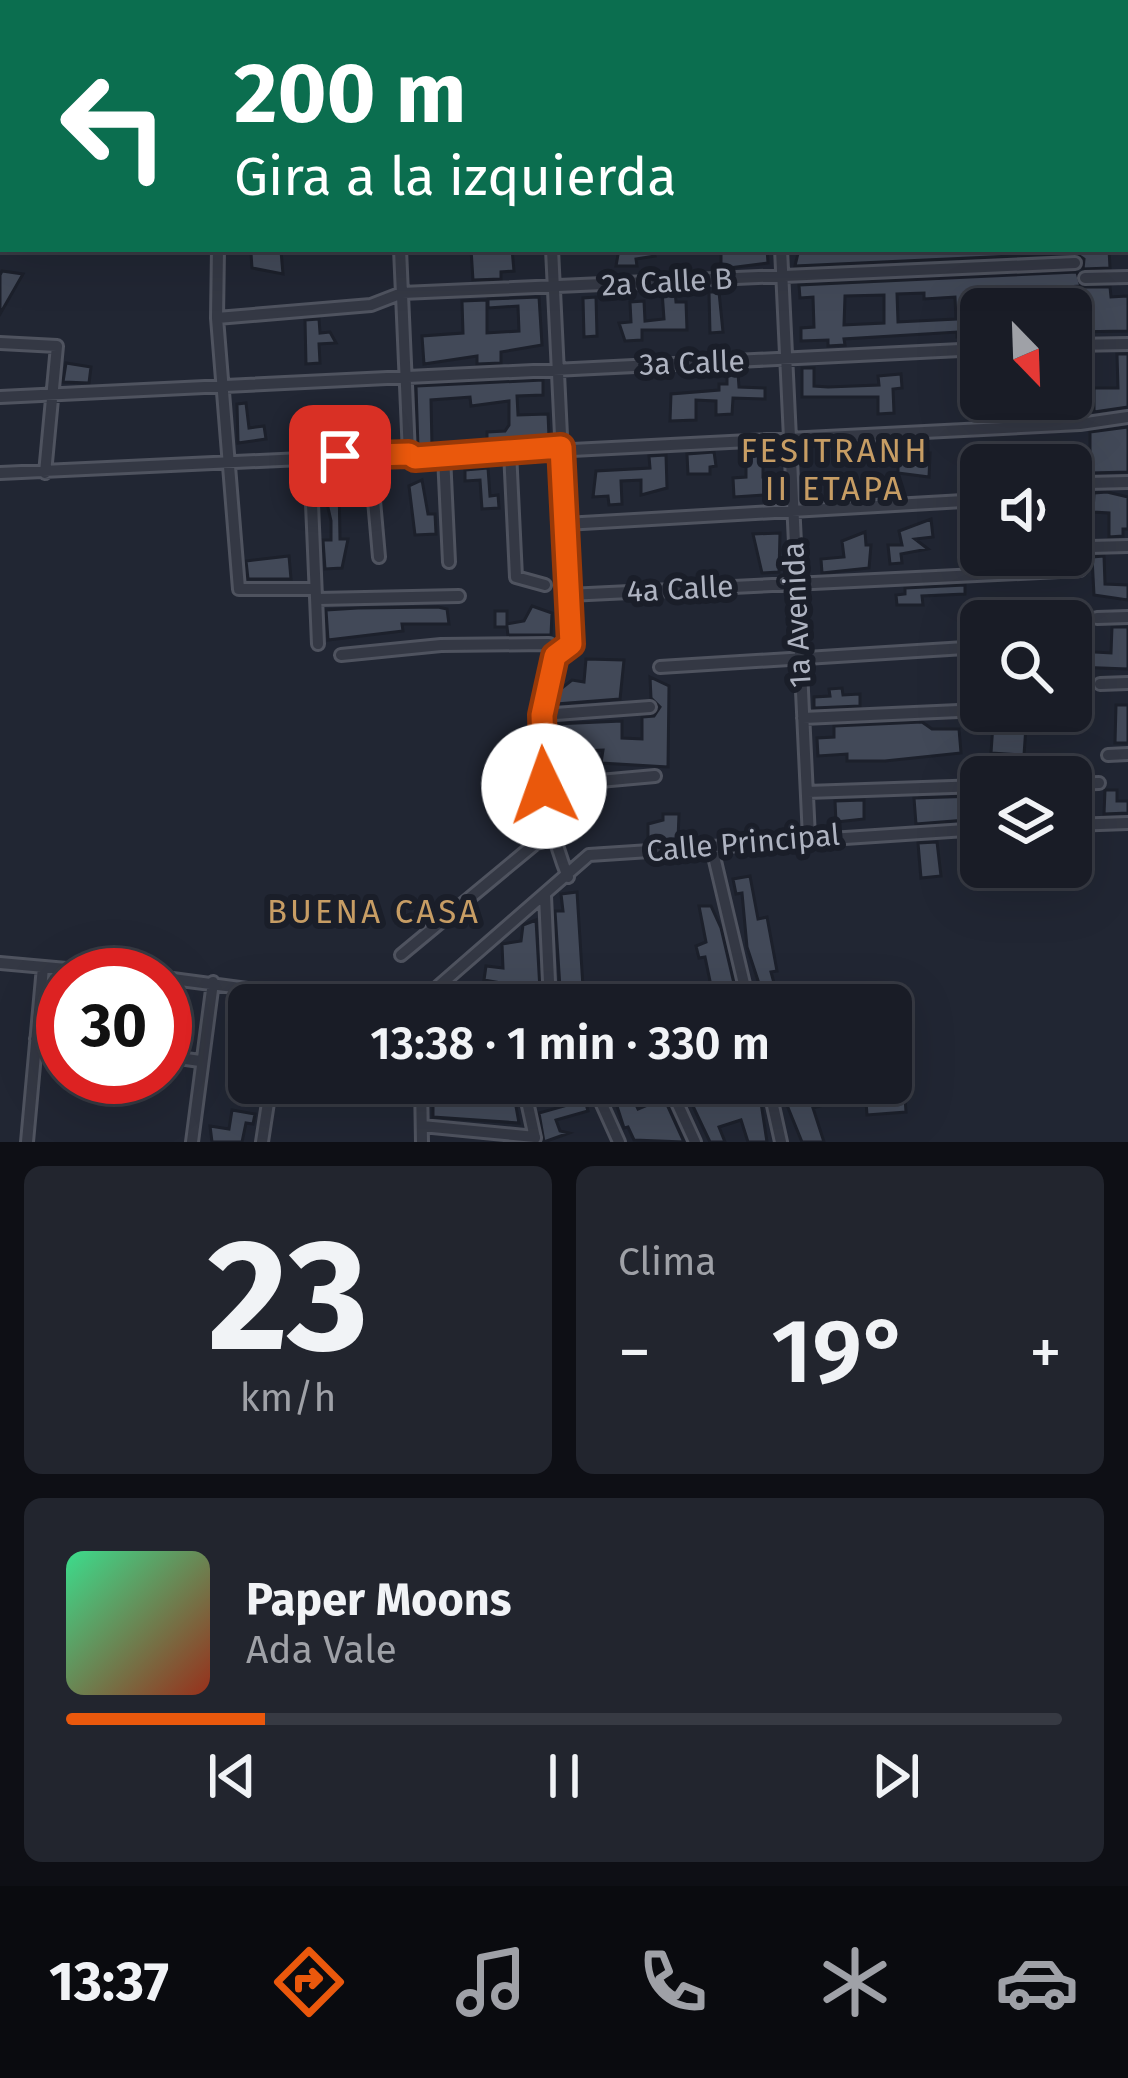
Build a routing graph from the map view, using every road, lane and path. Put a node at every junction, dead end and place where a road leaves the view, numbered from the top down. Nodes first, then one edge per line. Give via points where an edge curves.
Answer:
1 (218, 252) edge
2 (400, 252) edge
3 (552, 252) edge
4 (781, 252) edge
5 (1075, 263) dead end
6 (782, 276) junction
7 (1128, 277) edge
8 (1085, 278) dead end
9 (553, 286) junction
10 (402, 293) junction
11 (218, 318) junction
12 (0, 343) edge
13 (1128, 344) edge
14 (1092, 345) edge
15 (960, 350) edge
16 (786, 359) junction
17 (556, 368) junction
18 (403, 377) junction
19 (223, 384) junction
20 (51, 395) junction
21 (0, 398) edge
22 (1128, 416) edge
23 (788, 437) junction
24 (561, 447) junction
25 (510, 451) junction
26 (409, 454) junction
27 (370, 455) junction
28 (444, 456) junction
29 (310, 457) junction
30 (232, 462) junction
31 (45, 472) junction
32 (0, 473) edge
33 (1128, 482) edge
34 (1092, 483) edge
35 (960, 501) edge
36 (791, 510) junction
37 (565, 524) junction
38 (1128, 546) edge
39 (1092, 547) edge
40 (379, 557) dead end
41 (448, 562) dead end
42 (960, 575) edge
43 (795, 582) junction
44 (545, 585) dead end
45 (315, 594) junction
46 (568, 595) junction
47 (459, 596) dead end
48 (1097, 617) dead end
49 (1128, 617) edge
50 (318, 644) dead end
51 (960, 648) edge
52 (341, 655) dead end
53 (555, 656) junction
54 (799, 658) junction
55 (660, 667) dead end
56 (1128, 683) edge
57 (1100, 684) dead end
58 (650, 707) dead end
59 (960, 711) edge
60 (542, 715) junction
61 (803, 718) junction
62 (1128, 754) edge
63 (1108, 755) dead end
64 (655, 776) dead end
65 (1092, 783) edge
66 (1099, 783) dead end
67 (544, 786) junction
68 (960, 788) edge
69 (807, 792) junction
70 (1128, 823) edge
71 (1092, 824) edge
72 (960, 830) edge
73 (809, 838) junction
74 (554, 839) junction
75 (712, 848) junction
76 (568, 877) junction
77 (545, 896) junction
78 (401, 955) dead end
79 (0, 963) edge
80 (36, 966) edge
81 (192, 980) edge
82 (213, 982) junction
83 (442, 984) edge
84 (549, 984) edge
85 (744, 984) edge
86 (228, 986) edge
87 (36, 1039) edge
88 (192, 1060) edge
89 (200, 1061) junction
90 (268, 1104) edge
91 (421, 1104) edge
92 (528, 1104) edge
93 (603, 1104) edge
94 (678, 1104) edge
95 (773, 1104) edge
96 (422, 1126) junction
97 (485, 1138) edge
98 (536, 1140) edge
99 (27, 1142) edge
100 (192, 1142) edge
101 (262, 1142) edge
102 (422, 1142) edge
103 (619, 1142) edge
104 (695, 1142) edge
105 (781, 1142) edge

1 - 11 street
2 - 10 street
3 - 9 street
4 - 6 street, 1a Avenida
5 - 6 street, 2a Calle B
6 - 9 street, 2a Calle B
6 - 16 street, 1a Avenida
7 - 8 street
9 - 10 street, 2a Calle B
9 - 17 street
10 - 11 street, 2a Calle B via 371,304
10 - 18 street
11 - 19 street
12 - 20 street via 57,346
13 - 14 street
15 - 16 street, 3a Calle
16 - 17 street, 3a Calle
16 - 23 street, 1a Avenida
17 - 18 street, 3a Calle
17 - 24 street
18 - 19 street, 3a Calle
18 - 26 street
19 - 20 street, 3a Calle
19 - 30 street
20 - 21 street, 3a Calle
20 - 31 street
22 - 23 street
23 - 24 street
23 - 36 street, 1a Avenida
24 - 25 street
24 - 37 street
25 - 28 street
25 - 44 street via 516,577
26 - 27 street
26 - 28 street
27 - 29 street
27 - 40 street
28 - 41 street
29 - 30 street
29 - 45 street
30 - 31 street
30 - 45 street via 239,589
31 - 32 street
33 - 34 street
35 - 36 street
36 - 37 street
36 - 43 street, 1a Avenida
37 - 46 street
38 - 39 street
42 - 43 street, 4a Calle
43 - 46 street, 4a Calle
43 - 54 street, 1a Avenida
45 - 47 street
45 - 50 street
46 - 53 street via 571,644
48 - 49 street
51 - 54 street
52 - 53 street via 495,643 549,644
53 - 60 street
54 - 55 street
54 - 61 street, 1a Avenida
56 - 57 street
58 - 60 street
59 - 61 street
60 - 67 street
61 - 69 street, 1a Avenida
62 - 63 street
64 - 67 street
65 - 66 street
67 - 74 street
68 - 69 street
69 - 73 street, 1a Avenida
70 - 71 street
72 - 73 street, Calle Principal
73 - 75 street, Calle Principal
74 - 76 street
74 - 78 street via 536,843
75 - 76 street, Calle Principal via 589,855
75 - 85 street
76 - 77 street, Calle Principal
77 - 83 street, Calle Principal
77 - 84 street
79 - 80 street
81 - 82 street
82 - 86 street
82 - 89 street
87 - 99 street
88 - 89 street
89 - 100 street
90 - 101 street
91 - 96 street
92 - 98 street
93 - 103 street
94 - 104 street
95 - 105 street
96 - 97 street
96 - 102 street
97 - 98 street

